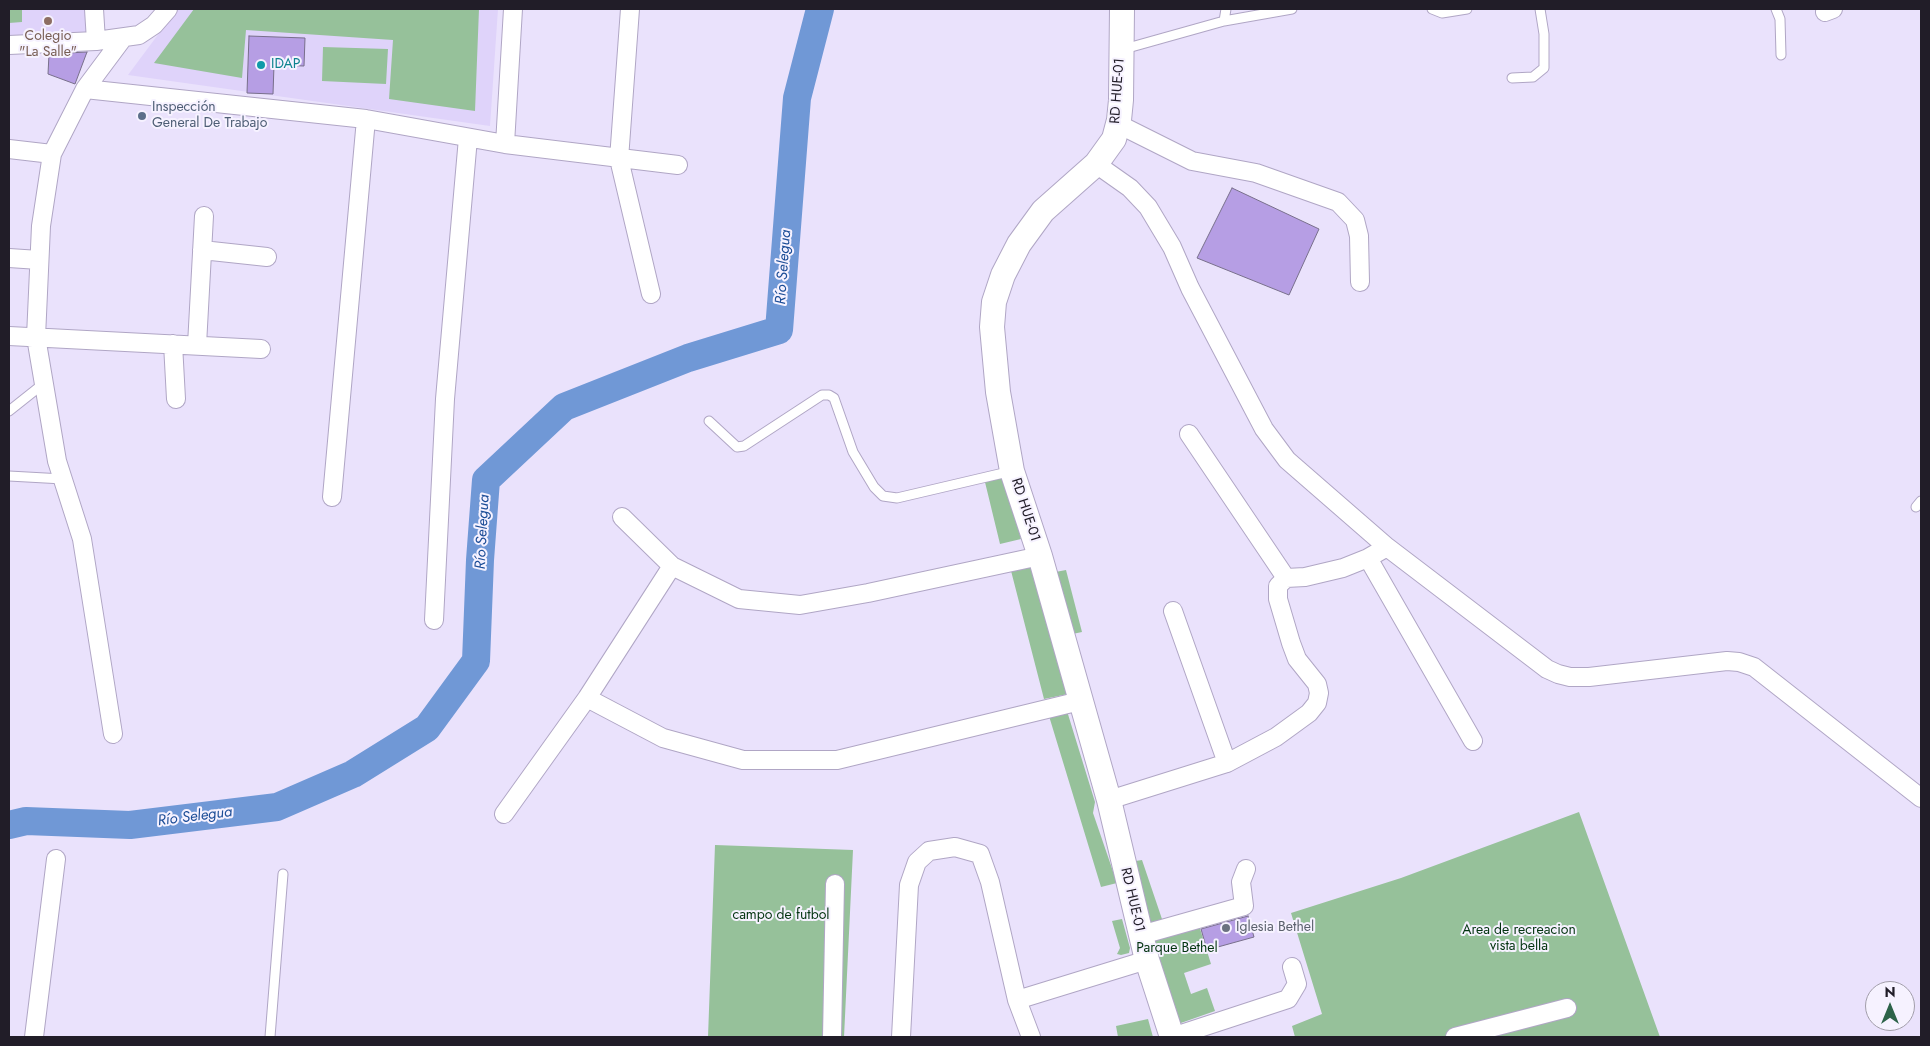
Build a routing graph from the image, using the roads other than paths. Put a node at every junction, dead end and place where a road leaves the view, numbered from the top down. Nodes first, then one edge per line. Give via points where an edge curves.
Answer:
1 (94, 9) edge
2 (168, 9) edge
3 (513, 9) edge
4 (630, 9) edge
5 (1122, 9) edge
6 (1226, 9) edge
7 (1292, 9) edge
8 (1432, 9) edge
9 (1467, 9) edge
10 (1540, 9) edge
11 (1776, 9) edge
12 (1224, 21) junction
13 (123, 38) junction
14 (96, 41) junction
15 (9, 45) edge
16 (1121, 50) junction
17 (1781, 55) dead end
18 (1512, 78) dead end
19 (85, 89) junction
20 (366, 119) junction
21 (1118, 124) junction
22 (468, 138) junction
23 (505, 144) junction
24 (9, 150) edge
25 (52, 154) junction
26 (619, 159) junction
27 (1096, 164) junction
28 (678, 165) dead end
29 (204, 216) dead end
30 (202, 250) junction
31 (267, 257) dead end
32 (9, 258) edge
33 (38, 260) junction
34 (1360, 282) dead end
35 (651, 294) dead end
36 (9, 336) edge
37 (36, 337) junction
38 (173, 344) junction
39 (197, 345) junction
40 (261, 349) dead end
41 (43, 384) junction
42 (176, 399) dead end
43 (9, 411) edge
44 (709, 421) dead end
45 (1189, 434) dead end
46 (1012, 471) junction
47 (9, 476) edge
48 (62, 479) junction
49 (332, 497) dead end
50 (622, 517) dead end
51 (1387, 547) junction
52 (1040, 556) junction
53 (1368, 558) junction
54 (672, 566) junction
55 (1286, 578) junction
56 (1173, 610) dead end
57 (434, 620) dead end
58 (587, 698) junction
59 (1080, 701) junction
60 (113, 734) dead end
61 (1473, 741) dead end
62 (1227, 763) junction
63 (1921, 798) edge
64 (1109, 800) junction
65 (504, 814) dead end
66 (56, 859) dead end
67 (1246, 869) dead end
68 (283, 874) dead end
69 (835, 884) dead end
70 (1140, 935) junction
71 (1147, 960) junction
72 (1292, 967) dead end
73 (1018, 1000) junction
74 (1567, 1008) dead end
75 (34, 1037) edge
76 (270, 1037) edge
77 (832, 1037) edge
78 (901, 1037) edge
79 (1031, 1037) edge
80 (1172, 1037) edge
81 (1455, 1037) edge

1 - 14 street
2 - 13 street via 154,25 139,35
3 - 23 street
4 - 26 street
5 - 16 street, RD HUE-01
6 - 12 lane
7 - 12 lane
8 - 9 lane via 1442,13
10 - 18 lane via 1544,68 1533,77
11 - 17 lane via 1780,19
12 - 16 lane
13 - 14 street
13 - 19 street
14 - 15 street
16 - 21 street, RD HUE-01
19 - 20 street
19 - 25 street
20 - 22 street
20 - 49 street
21 - 27 street, RD HUE-01 via 1114,139
21 - 34 street via 1192,161 1256,173 1338,202 1355,220 1359,236
22 - 23 street
22 - 57 street via 445,399
23 - 26 street
24 - 25 street
25 - 33 street
26 - 28 street
26 - 35 street
27 - 46 street, RD HUE-01 via 1043,210 1019,244 994,302 992,327 998,392
27 - 51 street via 1130,188 1148,207 1172,247 1264,429 1287,460
29 - 30 street
30 - 31 street
30 - 39 street
32 - 33 street
33 - 37 street
36 - 37 street
37 - 38 street
37 - 41 street
38 - 39 street
38 - 42 street
39 - 40 street
41 - 43 lane
41 - 48 street
44 - 46 lane via 737,447 744,446 822,395 829,395 834,398 852,452 883,496 897,498
45 - 55 street
46 - 52 street, RD HUE-01
47 - 48 lane
48 - 60 street via 82,539
50 - 54 street
51 - 53 street
51 - 63 street via 1547,669 1558,674 1589,677 1727,661 1754,667
52 - 54 street via 800,605 739,599
52 - 59 street, RD HUE-01
53 - 55 street via 1344,568
53 - 61 street
54 - 58 street
55 - 62 street via 1278,586 1278,599 1297,659 1317,684 1316,703 1309,713 1276,737
56 - 62 street
58 - 59 street via 662,738 743,760 837,760
58 - 65 street
59 - 64 street, RD HUE-01
62 - 64 street
64 - 70 street, RD HUE-01
66 - 75 street
67 - 70 street via 1241,882 1244,906
68 - 76 lane
69 - 77 street
70 - 71 street, RD HUE-01
71 - 73 street
71 - 80 street, RD HUE-01
72 - 80 street via 1297,984 1288,999
73 - 78 street via 990,882 980,854 956,848 929,851 917,862 909,885
73 - 79 street
74 - 81 street

